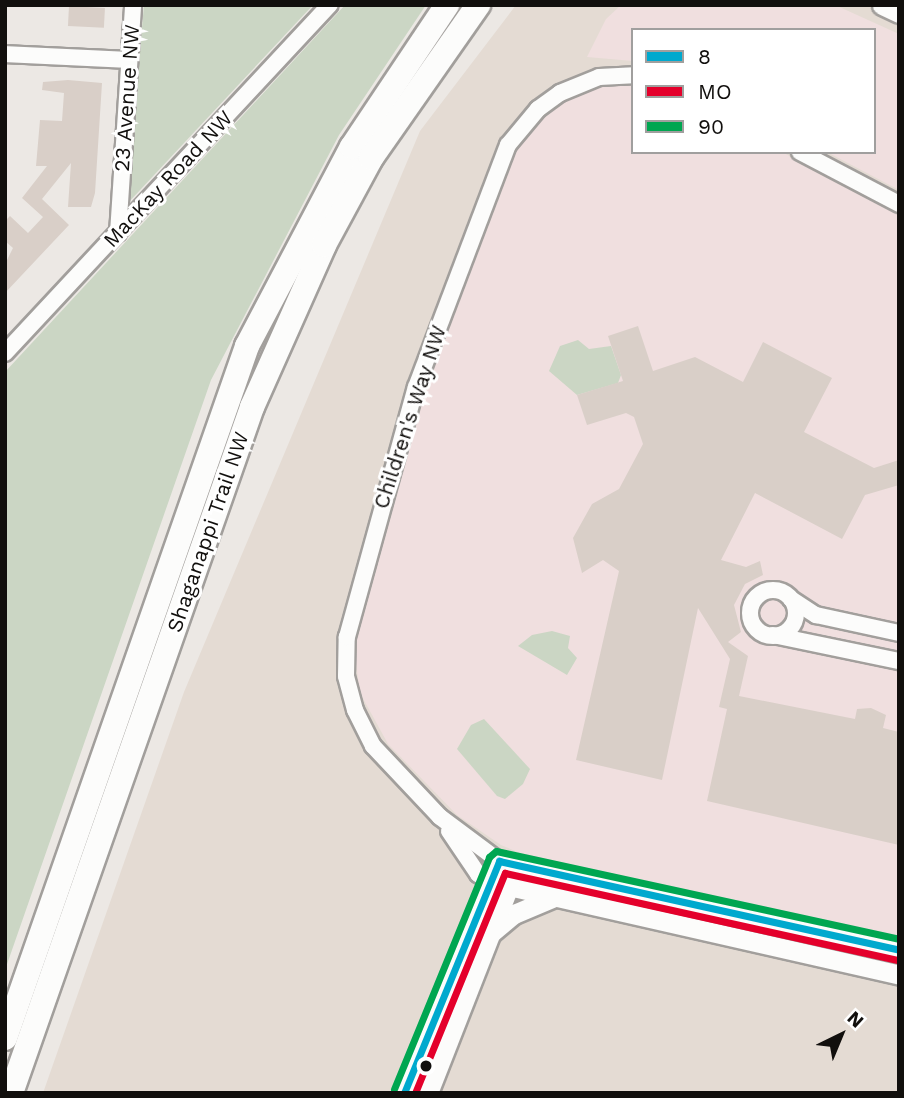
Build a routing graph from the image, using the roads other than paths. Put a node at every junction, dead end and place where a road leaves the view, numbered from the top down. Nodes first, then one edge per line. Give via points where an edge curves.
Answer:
1 (133, 5) edge
2 (330, 5) edge
3 (447, 5) edge
4 (478, 5) edge
5 (883, 5) edge
6 (899, 13) edge
7 (5, 54) edge
8 (127, 60) junction
9 (631, 75) edge
10 (804, 154) edge
11 (899, 204) edge
12 (118, 233) junction
13 (5, 353) edge
14 (792, 599) junction
15 (899, 633) edge
16 (773, 635) junction
17 (899, 661) edge
18 (504, 874) junction
19 (560, 895) junction
20 (487, 935) junction
21 (899, 950) edge
22 (899, 975) edge
23 (5, 1038) edge
24 (11, 1093) edge
25 (404, 1093) edge
26 (428, 1093) edge

1 - 8 street, 23 Avenue NW
2 - 12 street, MacKay Road NW
3 - 23 main road, Shaganappi Trail NW via 352,147 247,346
4 - 24 main road, Shaganappi Trail NW via 371,158 324,245 252,407
5 - 6 street
7 - 8 street
8 - 12 street, 23 Avenue NW
9 - 18 street, Children's Way NW via 599,77 569,88 538,109 508,145 416,387 347,638 346,676 355,710 373,746 440,817
10 - 11 street
12 - 13 street, MacKay Road NW
14 - 15 street via 816,615
14 - 16 street via 795,620 787,631
14 - 16 street via 771,590 753,602 754,624
16 - 17 street
18 - 19 street
18 - 20 street
18 - 21 street
18 - 25 street
19 - 20 street via 514,914
19 - 22 street
20 - 26 street

